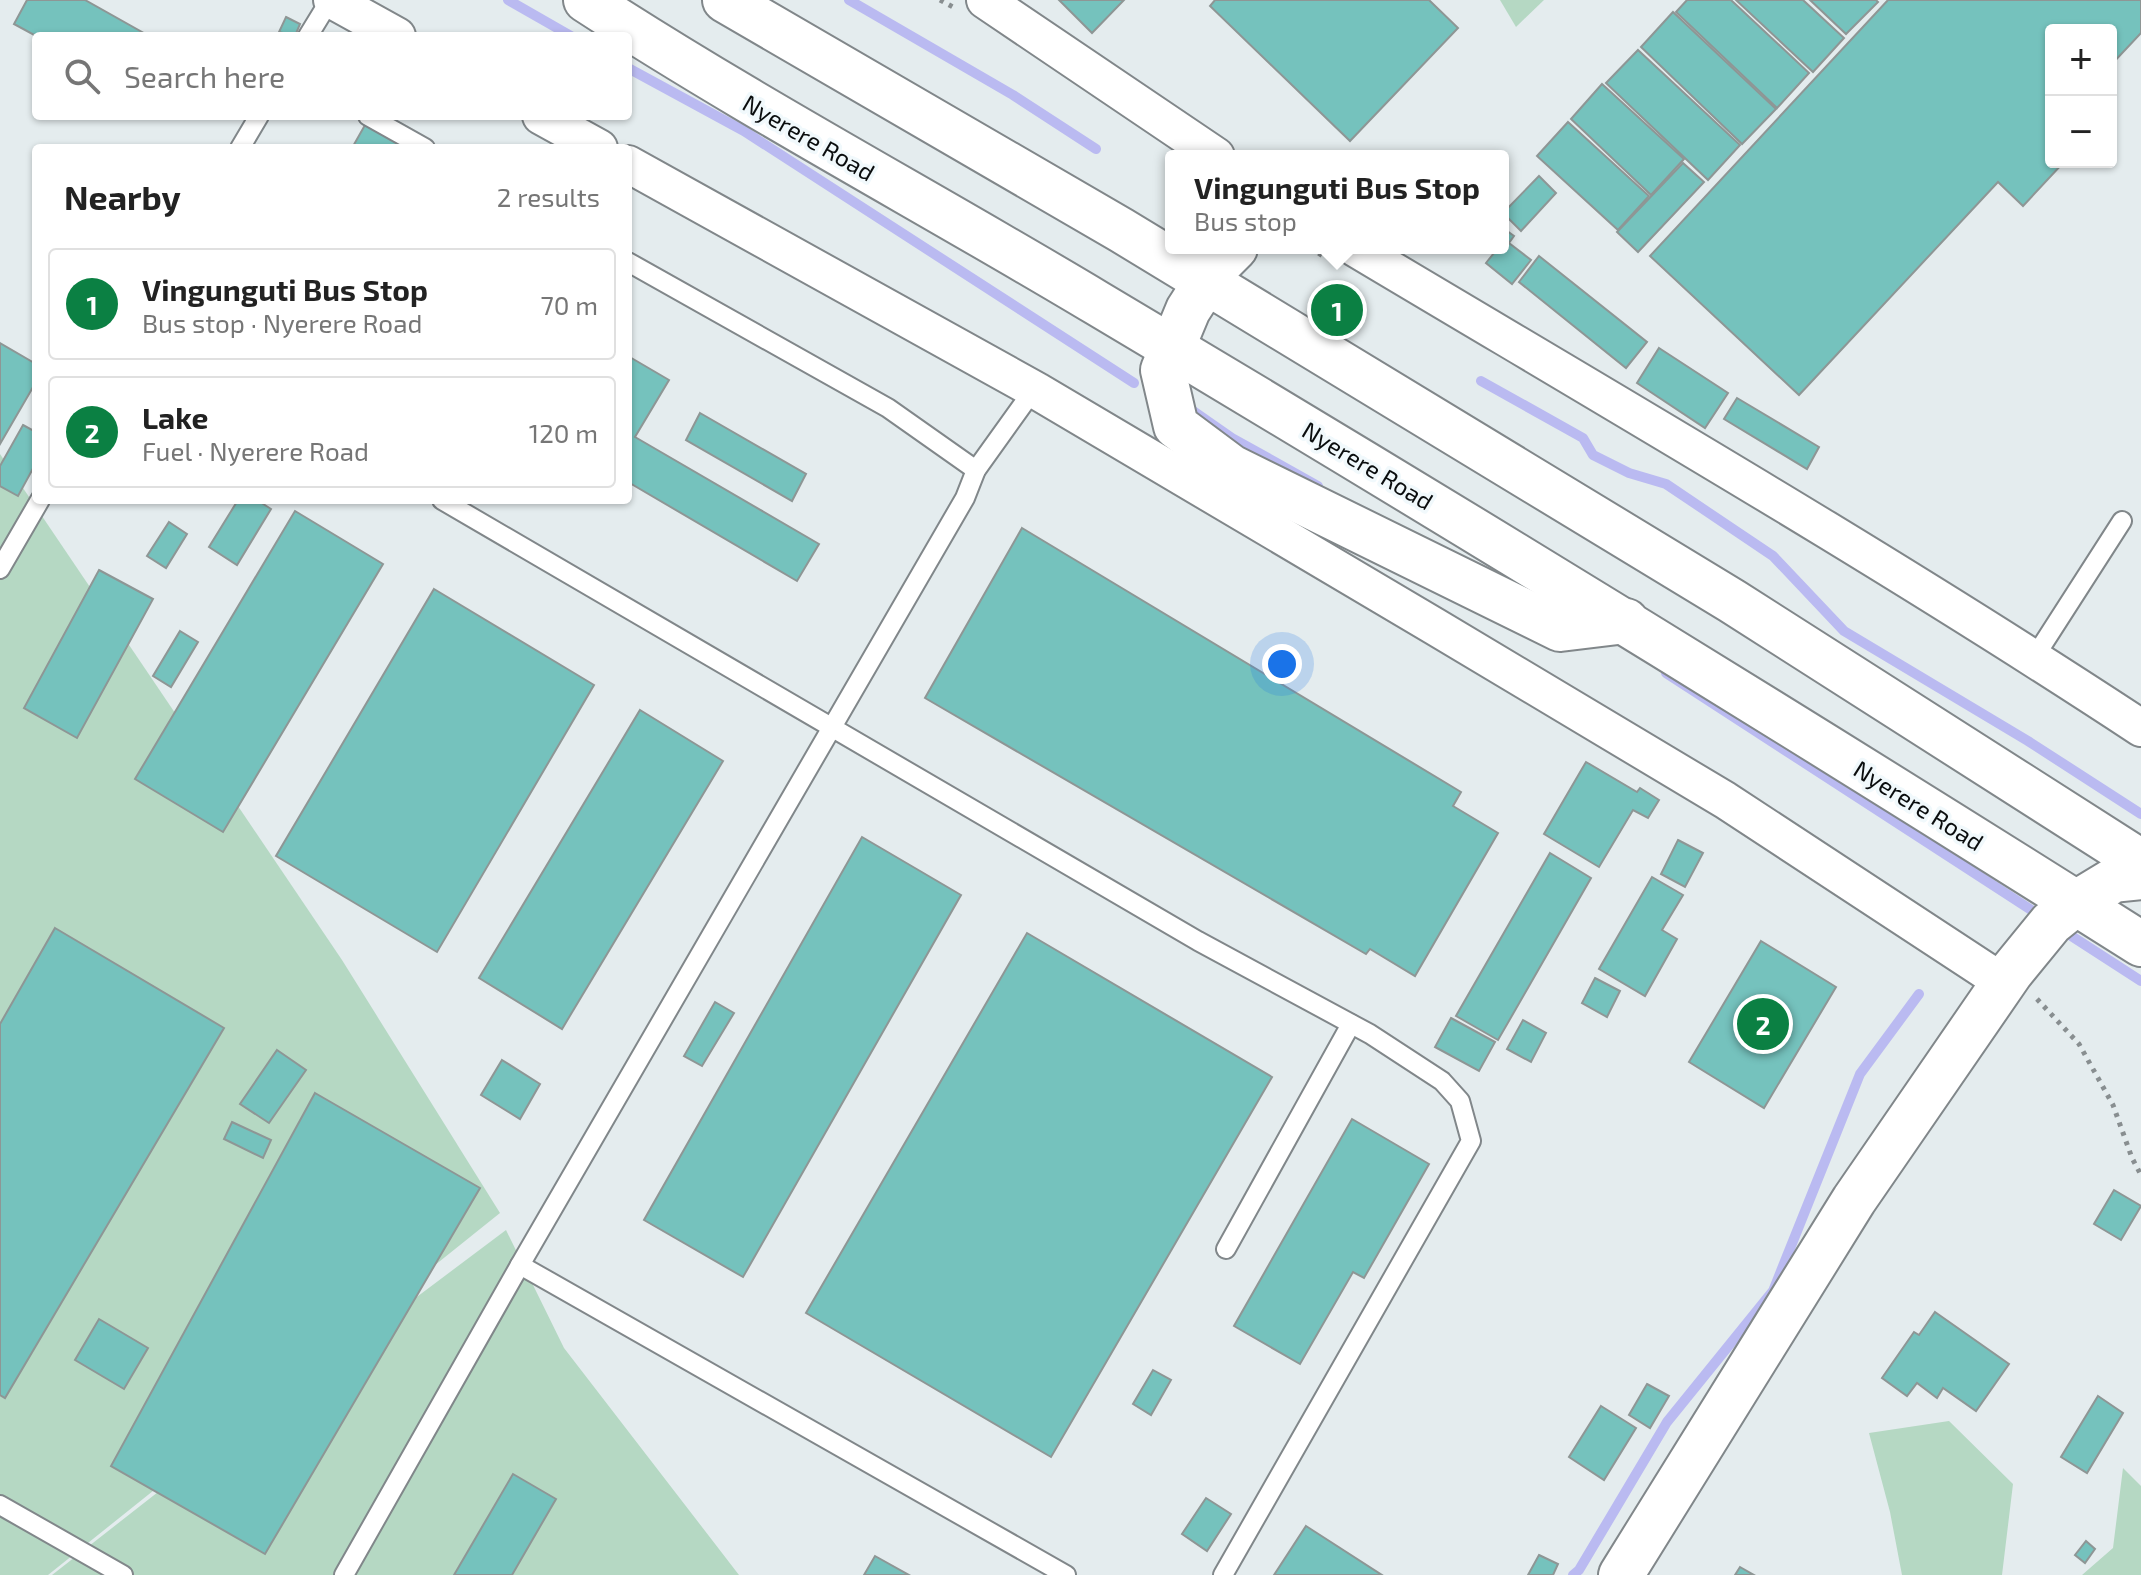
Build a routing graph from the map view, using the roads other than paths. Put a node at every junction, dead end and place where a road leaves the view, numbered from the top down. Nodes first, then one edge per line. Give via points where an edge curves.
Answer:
1 (331, 0) edge
2 (586, 0) edge
3 (725, 0) edge
4 (985, 0) edge
5 (311, 32) edge
6 (390, 32) edge
7 (257, 120) edge
8 (375, 120) edge
9 (548, 120) edge
10 (242, 144) edge
11 (418, 144) edge
12 (592, 144) edge
13 (1207, 150) edge
14 (632, 166) edge
15 (1229, 254) edge
16 (1365, 254) edge
17 (632, 264) edge
18 (1207, 282) junction
19 (1171, 347) junction
20 (1034, 389) junction
21 (976, 470) junction
22 (38, 504) edge
23 (449, 504) edge
24 (2122, 521) dead end
25 (0, 569) edge
26 (1626, 621) junction
27 (2034, 658) junction
28 (831, 727) junction
29 (2141, 728) edge
30 (2141, 862) edge
31 (2141, 877) edge
32 (2076, 903) junction
33 (2141, 944) edge
34 (2007, 978) junction
35 (1351, 1024) junction
36 (1226, 1249) dead end
37 (520, 1265) junction
38 (3, 1514) edge
39 (123, 1575) edge
40 (344, 1575) edge
41 (1066, 1575) edge
42 (1223, 1575) edge
43 (1621, 1575) edge

1 - 5 lane
1 - 6 street
2 - 19 main road, Nyerere Road via 791,128
3 - 18 main road
4 - 13 street
7 - 10 lane
8 - 11 lane
9 - 12 street
14 - 20 street
15 - 18 main road
16 - 27 street
17 - 21 lane via 888,408
18 - 19 main road
18 - 30 main road via 1732,601
19 - 26 main road, Nyerere Road
19 - 26 main road via 1163,370 1176,426 1231,467 1560,629
20 - 21 lane
20 - 34 street via 1725,800
21 - 28 lane via 965,498
22 - 25 lane
23 - 28 lane
24 - 27 lane
26 - 32 main road, Nyerere Road
27 - 29 street
28 - 35 lane
28 - 37 lane
31 - 32 main road via 2114,880
32 - 33 main road, Nyerere Road
32 - 34 main road via 2051,923
34 - 43 main road via 1854,1200
35 - 36 lane
35 - 42 lane via 1442,1081 1460,1101 1471,1141
37 - 40 lane
37 - 41 lane
38 - 39 lane

